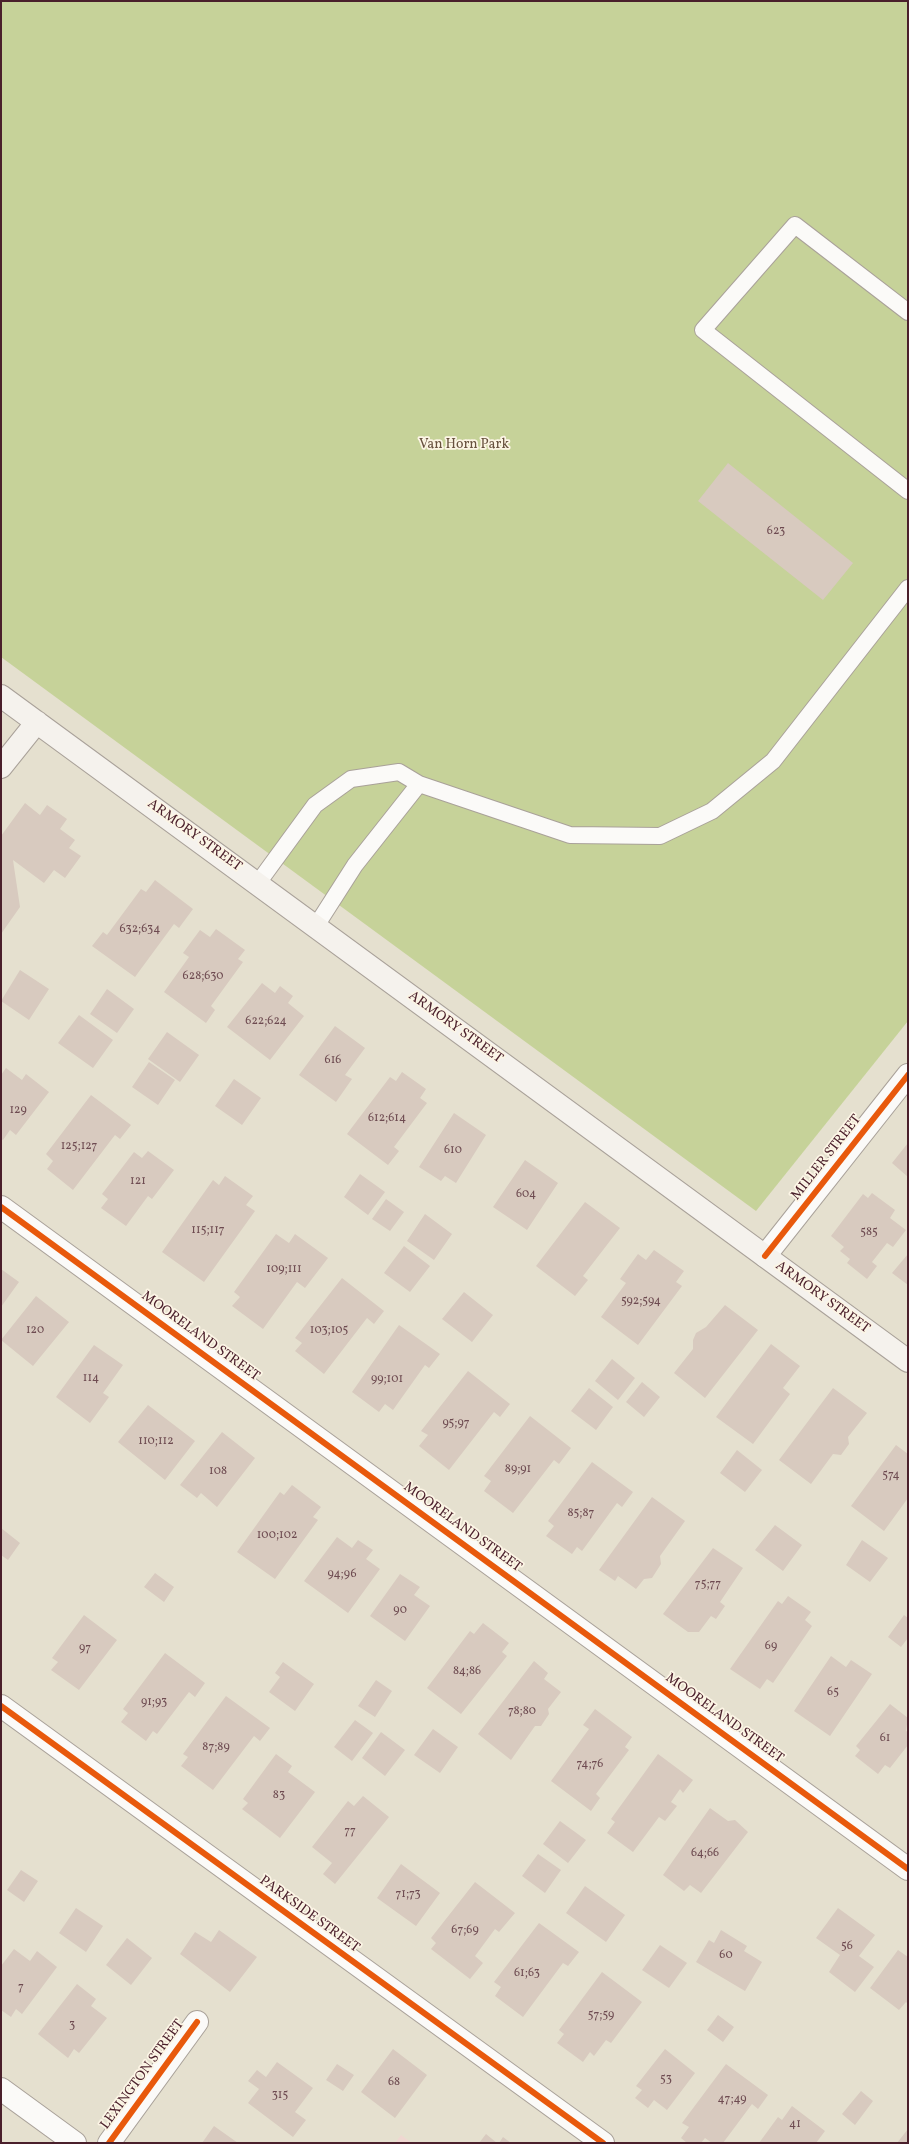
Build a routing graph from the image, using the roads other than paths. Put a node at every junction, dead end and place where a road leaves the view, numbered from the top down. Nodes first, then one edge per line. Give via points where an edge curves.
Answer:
1 (908, 312) edge
2 (908, 491) edge
3 (908, 588) edge
4 (1, 696) edge
5 (37, 722) junction
6 (1, 767) edge
7 (418, 784) junction
8 (258, 883) junction
9 (316, 926) junction
10 (908, 1075) edge
11 (1, 1207) edge
12 (765, 1256) junction
13 (908, 1361) edge
14 (1, 1706) edge
15 (908, 1869) edge
16 (197, 2022) dead end
17 (1, 2089) edge
18 (75, 2143) edge
19 (109, 2143) edge
20 (603, 2143) edge

1 - 2 lane via 795,225 703,330
3 - 7 lane via 773,761 712,811 660,836 570,835
4 - 5 main road, ARMORY STREET
5 - 6 main road
5 - 8 main road, ARMORY STREET
7 - 8 lane via 399,772 351,779 315,805
7 - 9 lane via 355,865
8 - 9 main road, ARMORY STREET
9 - 12 main road, ARMORY STREET
10 - 12 street, MILLER STREET
11 - 15 street, MOORELAND STREET
12 - 13 main road, ARMORY STREET
14 - 20 street, PARKSIDE STREET
16 - 19 street, LEXINGTON STREET
17 - 18 street

